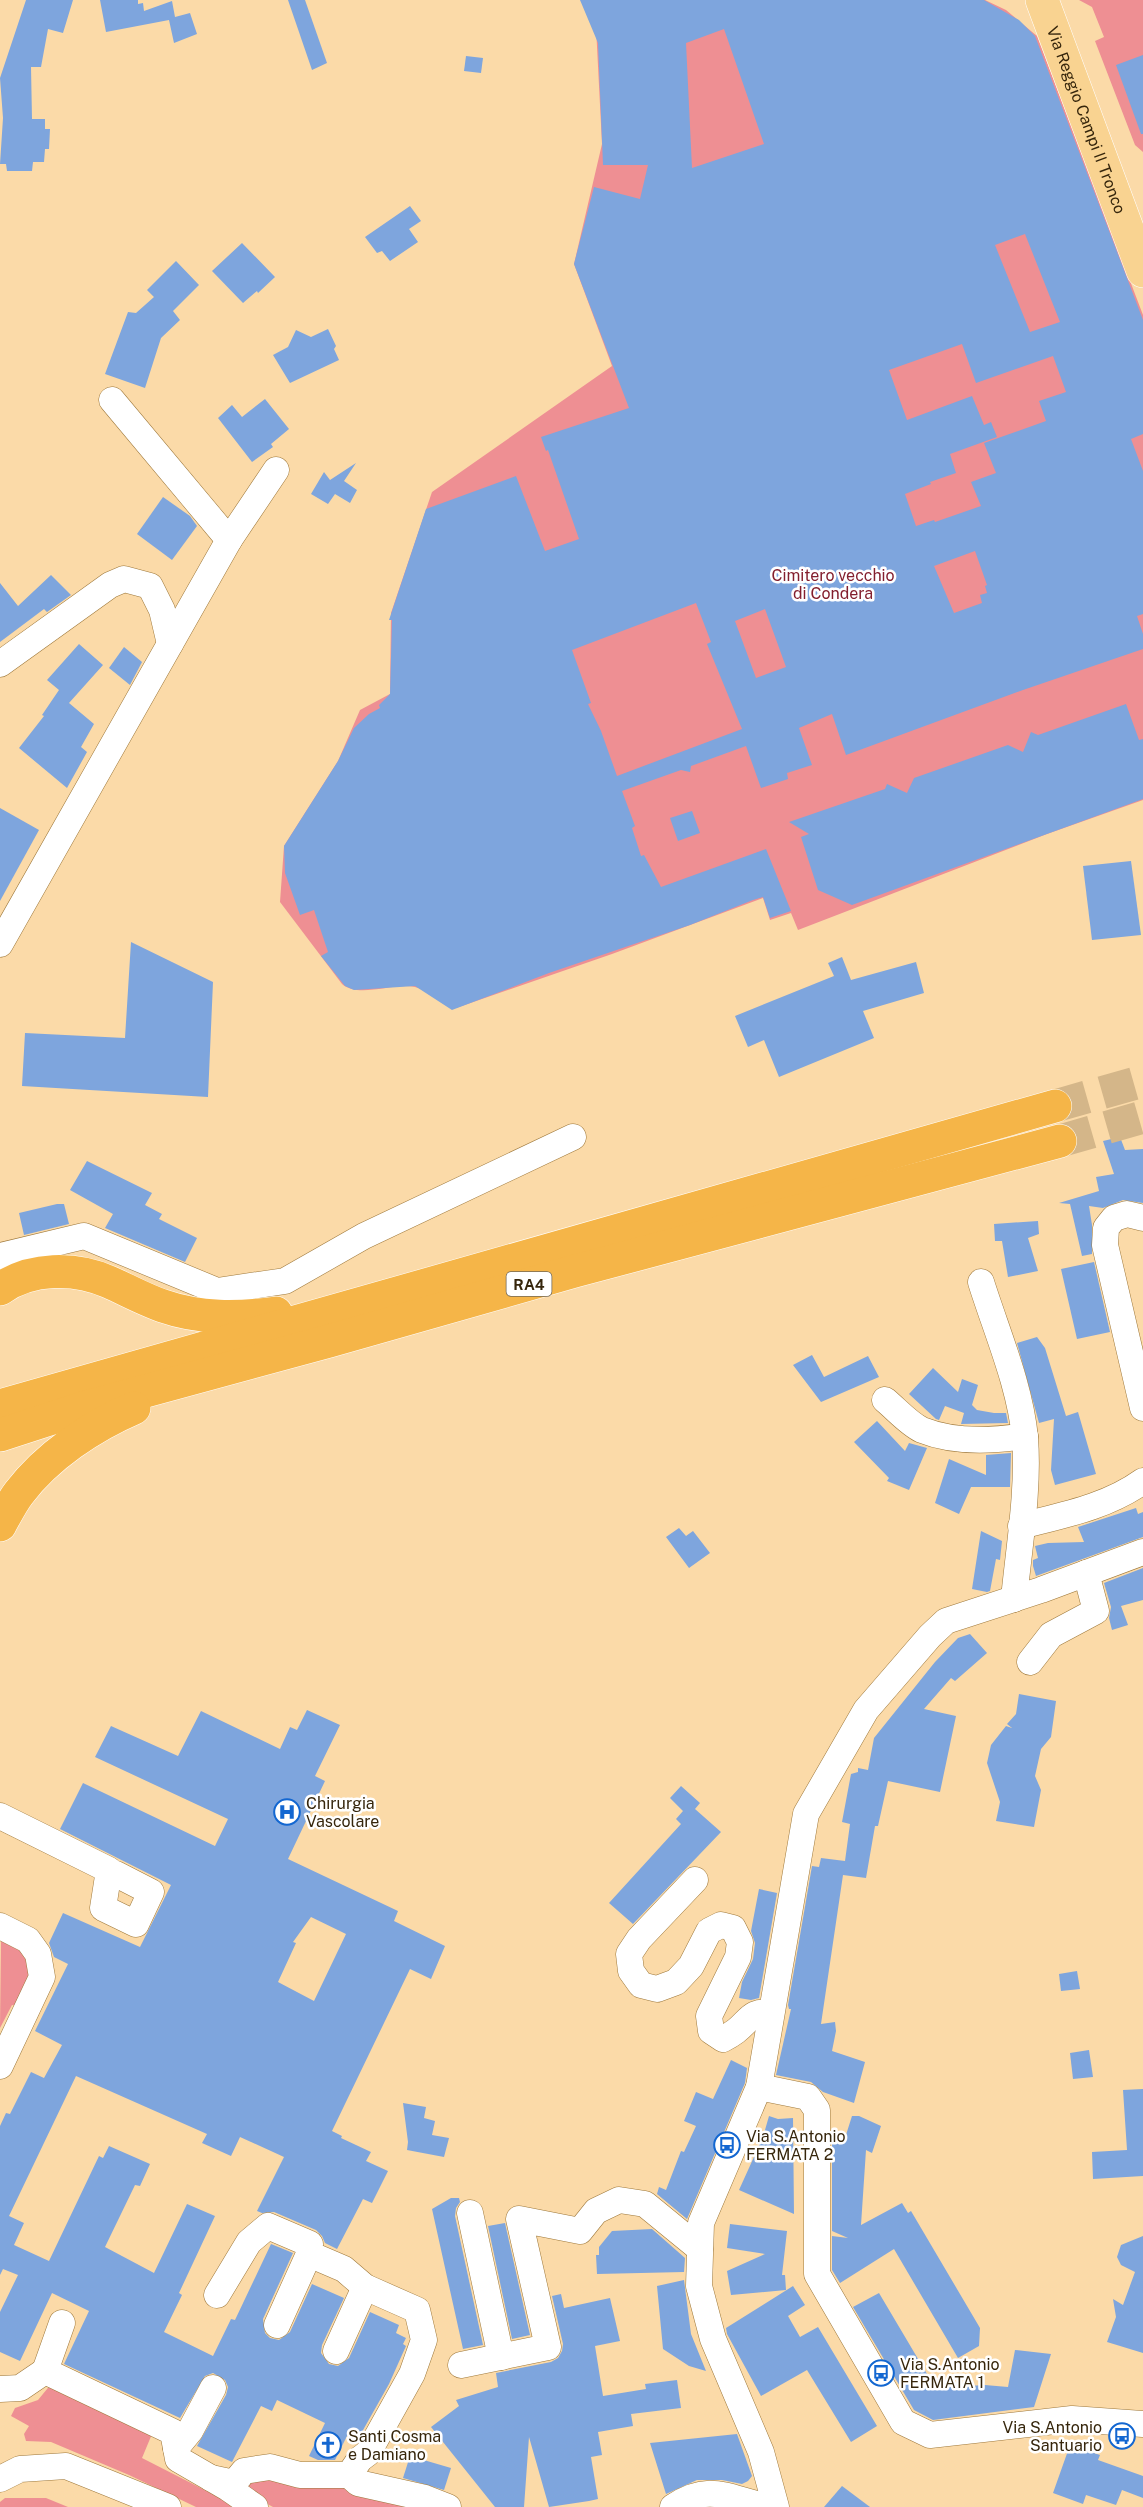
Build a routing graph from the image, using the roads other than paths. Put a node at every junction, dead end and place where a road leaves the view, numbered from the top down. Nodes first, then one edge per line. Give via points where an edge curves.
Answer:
1 (1039, 2) edge
2 (1143, 271) edge
3 (112, 400) dead end
4 (276, 470) dead end
5 (229, 540) junction
6 (170, 644) junction
7 (0, 664) edge
8 (0, 944) edge
9 (1054, 1106) tunnel mouth
10 (573, 1137) dead end
11 (1060, 1141) tunnel mouth
12 (1143, 1218) edge
13 (0, 1256) edge
14 (981, 1282) dead end
15 (0, 1289) edge
16 (373, 1301) junction
17 (218, 1372) junction
18 (885, 1401) dead end
19 (0, 1406) edge
20 (1143, 1408) edge
21 (0, 1435) edge
22 (1025, 1436) junction
23 (1143, 1481) edge
24 (0, 1525) edge
25 (1021, 1526) junction
26 (1143, 1552) edge
27 (1086, 1573) junction
28 (1014, 1599) junction
29 (1030, 1662) dead end
30 (0, 1816) edge
31 (116, 1874) dead end
32 (695, 1880) dead end
33 (0, 1926) edge
34 (771, 2013) junction
35 (0, 2066) edge
36 (759, 2087) junction
37 (470, 2213) dead end
38 (700, 2249) junction
39 (309, 2254) junction
40 (365, 2287) junction
41 (217, 2295) dead end
42 (62, 2323) dead end
43 (277, 2325) dead end
44 (336, 2351) dead end
45 (501, 2357) junction
46 (461, 2365) dead end
47 (45, 2372) junction
48 (213, 2388) dead end
49 (0, 2390) edge
50 (1143, 2424) edge
51 (176, 2448) junction
52 (349, 2475) junction
53 (211, 2478) junction
54 (0, 2479) edge
55 (168, 2507) edge
56 (255, 2507) edge
57 (448, 2507) edge
58 (673, 2507) edge
59 (770, 2507) edge
60 (776, 2507) edge

1 - 2 main road, Via Reggio Campi II Tronco
3 - 5 street
4 - 5 street
5 - 6 street
6 - 7 street via 162,610 150,586 124,579
6 - 8 street
9 - 16 highway, RA4
10 - 13 street via 364,1236 285,1281 217,1291 84,1236
11 - 17 highway, RA4
12 - 20 street via 1113,1218 1106,1228 1105,1245
14 - 22 street via 1019,1401
15 - 16 highway via 36,1273 78,1272 163,1306 198,1315 240,1318
16 - 19 highway, RA4
17 - 21 highway, RA4
17 - 24 highway via 114,1416 66,1447 19,1493
18 - 22 street via 921,1429 992,1441
22 - 25 street
23 - 25 street via 1128,1492 1084,1510
25 - 28 street
26 - 27 street
27 - 28 street
27 - 29 street via 1096,1611 1051,1635
28 - 34 street via 946,1621 866,1710 806,1814
30 - 31 street via 109,1870 103,1908 136,1924 151,1892
32 - 34 street via 639,1939 629,1954 632,1971 641,1984 657,1989 676,1982 691,1966 709,1931 721,1925 733,1928 740,1942 738,1957 709,2016 711,2031 723,2039 750,2017
33 - 35 street via 28,1940 38,1954 42,1977
34 - 36 street
36 - 38 street via 701,2223
36 - 50 street via 808,2097 817,2110 817,2274 903,2422 930,2435 1072,2419
37 - 45 street
38 - 45 street via 645,2204 619,2200 596,2211 580,2231 519,2218 548,2347
38 - 60 street via 699,2286 713,2339 761,2452
39 - 40 street via 344,2269
39 - 41 street via 310,2244 268,2226 249,2242
39 - 43 street
40 - 44 street
40 - 52 street via 417,2310 424,2340 401,2394 368,2453
42 - 47 street
45 - 46 street
47 - 49 street via 20,2388
47 - 51 street via 172,2432
48 - 51 street
51 - 53 street via 178,2459
52 - 53 street via 300,2475 270,2467 244,2471 234,2483
52 - 57 street via 358,2483
53 - 56 street
54 - 55 street via 20,2469 66,2466
58 - 59 street via 697,2493 716,2493

